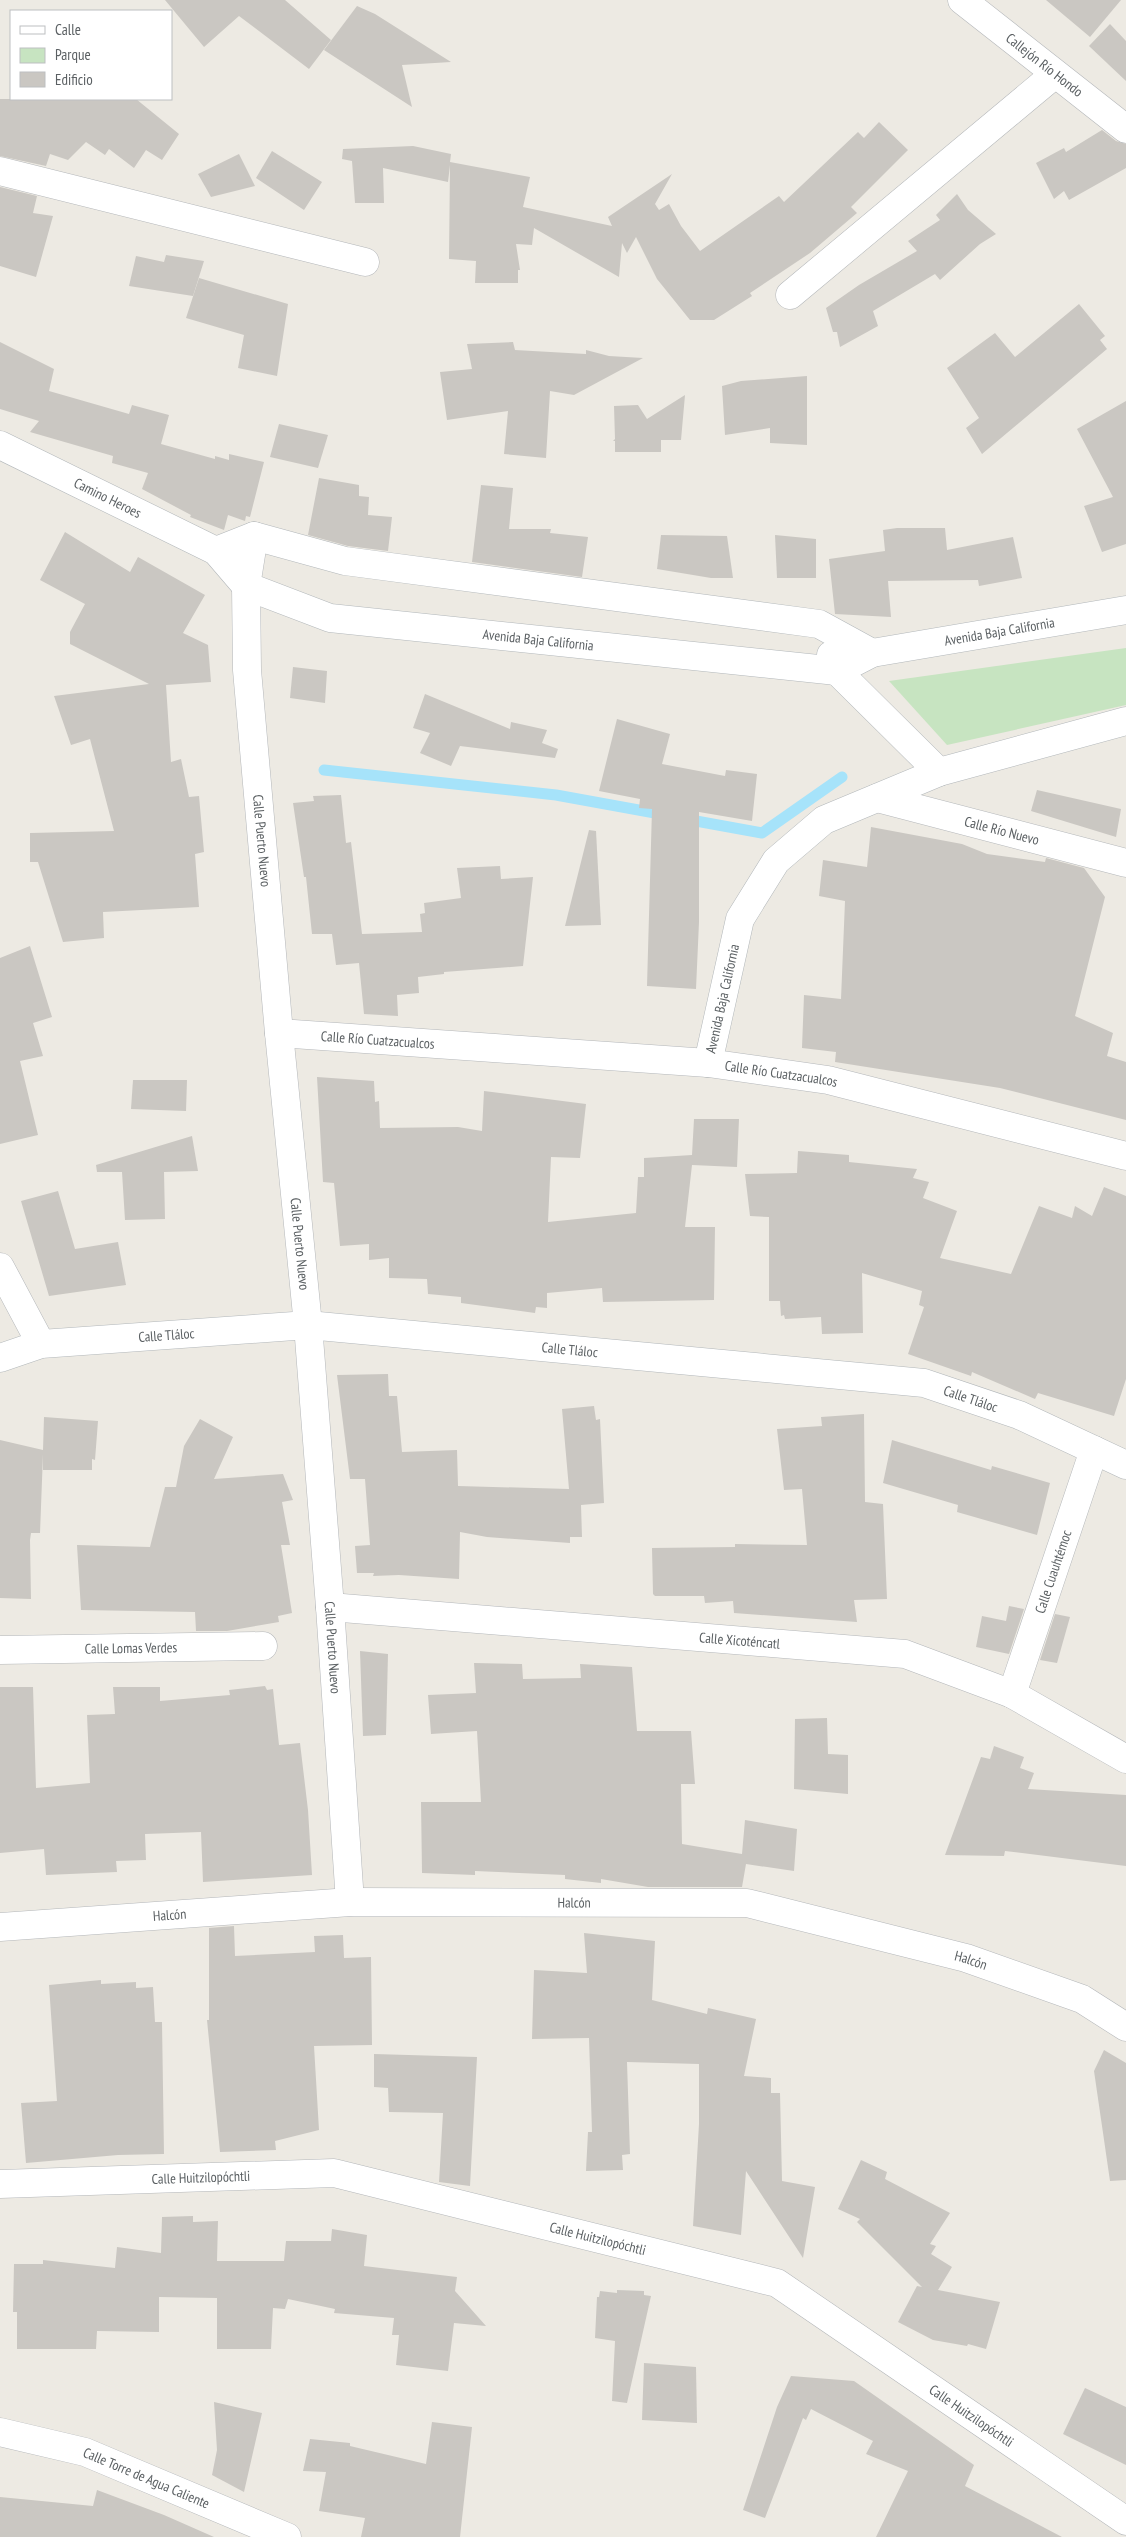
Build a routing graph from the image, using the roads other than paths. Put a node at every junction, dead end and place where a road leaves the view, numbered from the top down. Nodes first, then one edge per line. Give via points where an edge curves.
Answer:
1 (962, 0) edge
2 (1055, 74) junction
3 (1126, 129) edge
4 (0, 171) edge
5 (365, 262) dead end
6 (790, 295) dead end
7 (0, 445) edge
8 (254, 536) junction
9 (216, 551) junction
10 (246, 586) junction
11 (1126, 610) edge
12 (819, 624) junction
13 (872, 653) junction
14 (837, 671) junction
15 (1126, 721) edge
16 (939, 772) junction
17 (877, 798) junction
18 (1126, 863) edge
19 (279, 1033) junction
20 (708, 1063) junction
21 (1126, 1156) edge
22 (0, 1267) edge
23 (308, 1325) junction
24 (41, 1344) junction
25 (0, 1358) edge
26 (1094, 1450) junction
27 (1126, 1465) edge
28 (330, 1607) junction
29 (263, 1646) dead end
30 (0, 1650) edge
31 (1012, 1694) junction
32 (1126, 1759) edge
33 (350, 1902) junction
34 (0, 1927) edge
35 (1126, 2027) edge
36 (0, 2184) edge
37 (0, 2432) edge
38 (1126, 2521) edge
39 (288, 2537) edge

1 - 2 street, Callejón Río Hondo
2 - 3 street, Callejón Río Hondo
2 - 6 street
4 - 5 street
7 - 9 street, Camino Heroes
8 - 9 street
8 - 10 street, Calle Puerto Nuevo
8 - 12 street via 345,561
9 - 10 street, Camino Heroes
10 - 14 street, Avenida Baja California via 330,618
10 - 19 street, Calle Puerto Nuevo via 247,670
11 - 13 street, Avenida Baja California
12 - 13 street
12 - 14 street
13 - 14 street, Avenida Baja California
14 - 16 street
15 - 16 street, Avenida Baja California
16 - 17 street, Avenida Baja California
17 - 18 street, Calle Río Nuevo
17 - 20 street, Avenida Baja California via 824,820 776,861 740,919
19 - 20 street, Calle Río Cuatzacualcos
19 - 23 street, Calle Puerto Nuevo
20 - 21 street, Calle Río Cuatzacualcos via 828,1080
22 - 24 street
23 - 24 street, Calle Tláloc
23 - 26 street, Calle Tláloc via 924,1383 1019,1415
23 - 28 street, Calle Puerto Nuevo
24 - 25 street, Calle Tláloc
26 - 27 street, Calle Tláloc
26 - 31 street, Calle Cuauhtémoc
28 - 31 street, Calle Xicoténcatl via 905,1654
28 - 33 street, Calle Puerto Nuevo
29 - 30 street, Calle Lomas Verdes
31 - 32 street, Calle Xicoténcatl
33 - 34 street, Halcón
33 - 35 street, Halcón via 747,1902 966,1958 1082,1999
36 - 38 street, Calle Huitzilopóchtli via 334,2173 777,2283
37 - 39 street, Calle Torre de Agua Caliente via 85,2452

